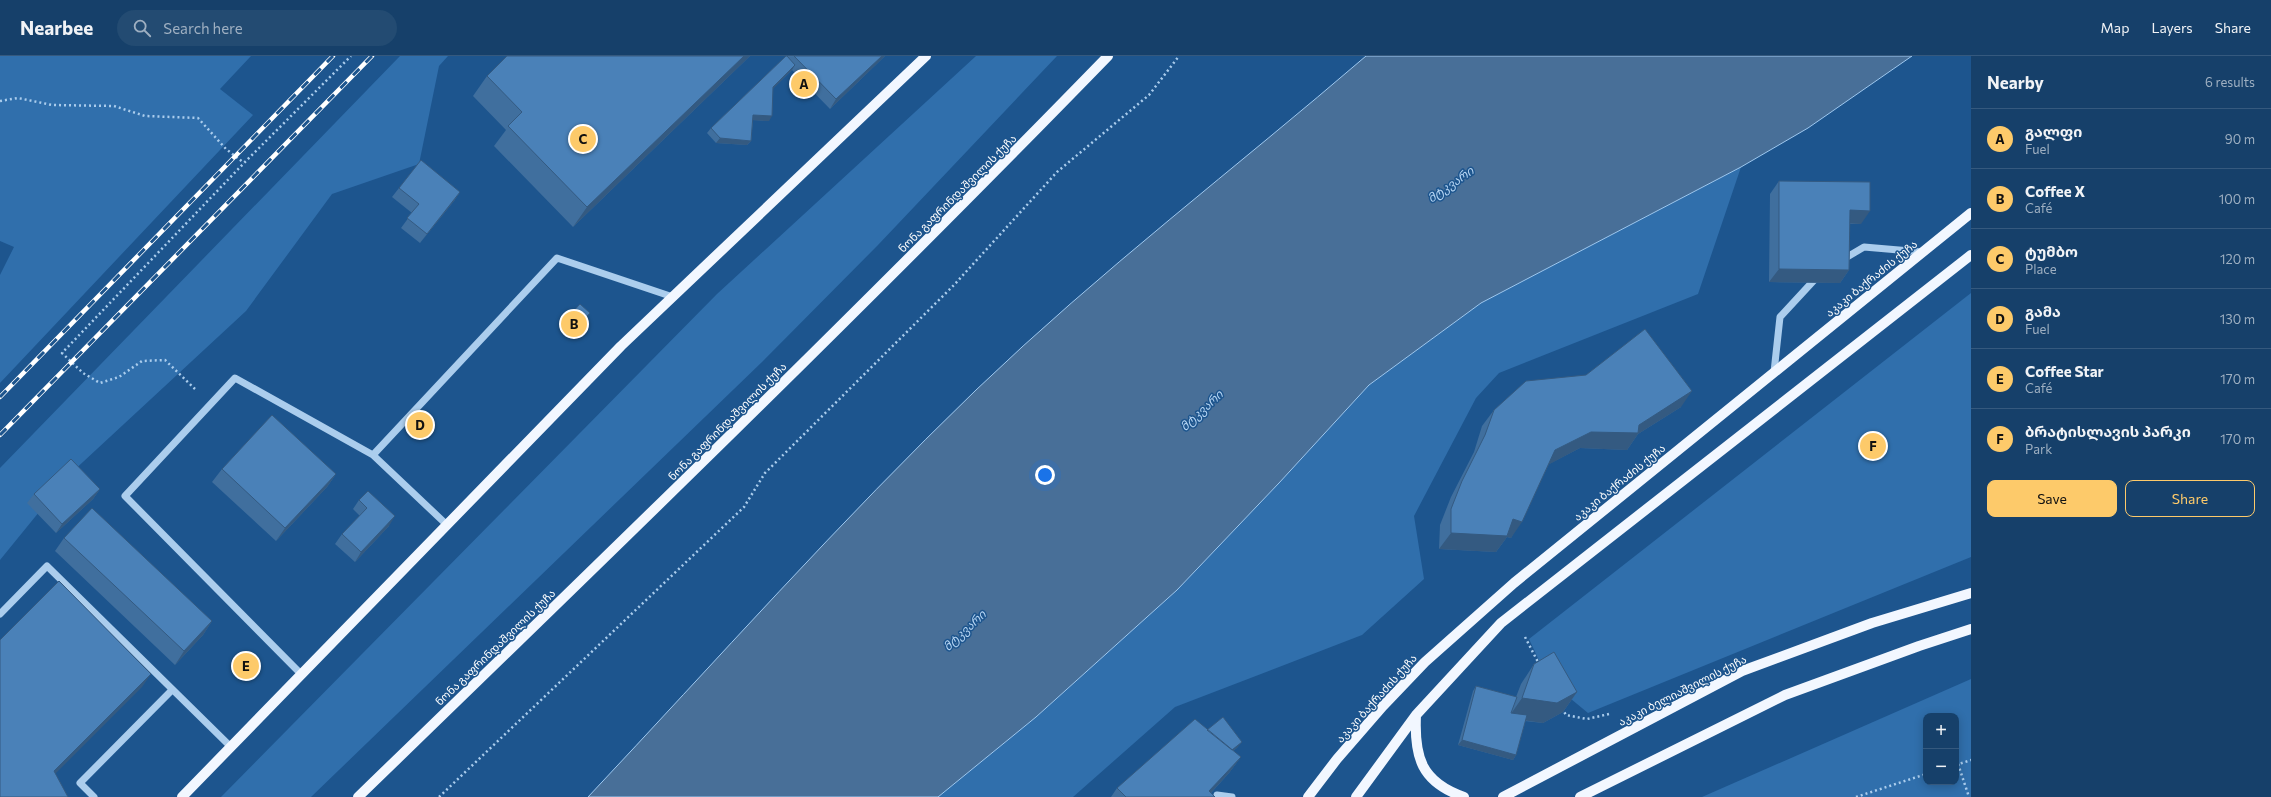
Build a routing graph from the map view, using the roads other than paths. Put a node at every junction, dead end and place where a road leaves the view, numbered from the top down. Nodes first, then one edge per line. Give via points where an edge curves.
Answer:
1 (926, 56) edge
2 (1108, 56) edge
3 (1971, 213) edge
4 (1922, 252) junction
5 (1971, 255) edge
6 (1837, 262) edge
7 (1824, 270) edge
8 (673, 297) junction
9 (1774, 372) junction
10 (373, 455) junction
11 (447, 525) junction
12 (1971, 594) edge
13 (0, 614) edge
14 (1971, 628) edge
15 (302, 675) junction
16 (172, 690) junction
17 (1416, 715) junction
18 (230, 747) junction
19 (1217, 795) edge
20 (94, 797) edge
21 (182, 797) edge
22 (358, 797) edge
23 (1232, 797) edge
24 (1308, 797) edge
25 (1356, 797) edge
26 (1464, 797) edge
27 (1503, 797) edge
28 (1580, 797) edge

1 - 8 main road
2 - 22 main road, ნონა გაფრინდაშვილის ქუჩა via 964,204 709,456
3 - 4 main road, აკაკი ბაქრაძის ქუჩა
4 - 6 lane via 1864,247
4 - 9 main road, აკაკი ბაქრაძის ქუჩა
5 - 17 main road via 1501,623
7 - 9 lane via 1780,317
8 - 10 lane via 557,258
8 - 11 main road via 621,346
9 - 24 main road, აკაკი ბაქრაძის ქუჩა via 1514,583 1425,662 1337,759
10 - 11 lane
10 - 15 lane via 235,378 125,496
11 - 15 main road
12 - 27 main road, აკაკი ბელიაშვილის ქუჩა via 1872,623 1742,671
13 - 16 lane via 48,566
14 - 28 main road via 1785,695
15 - 18 main road
16 - 18 lane
16 - 20 lane via 80,783
17 - 25 main road
17 - 26 main road via 1415,740 1421,762 1431,778 1449,792
18 - 21 main road
19 - 23 lane

